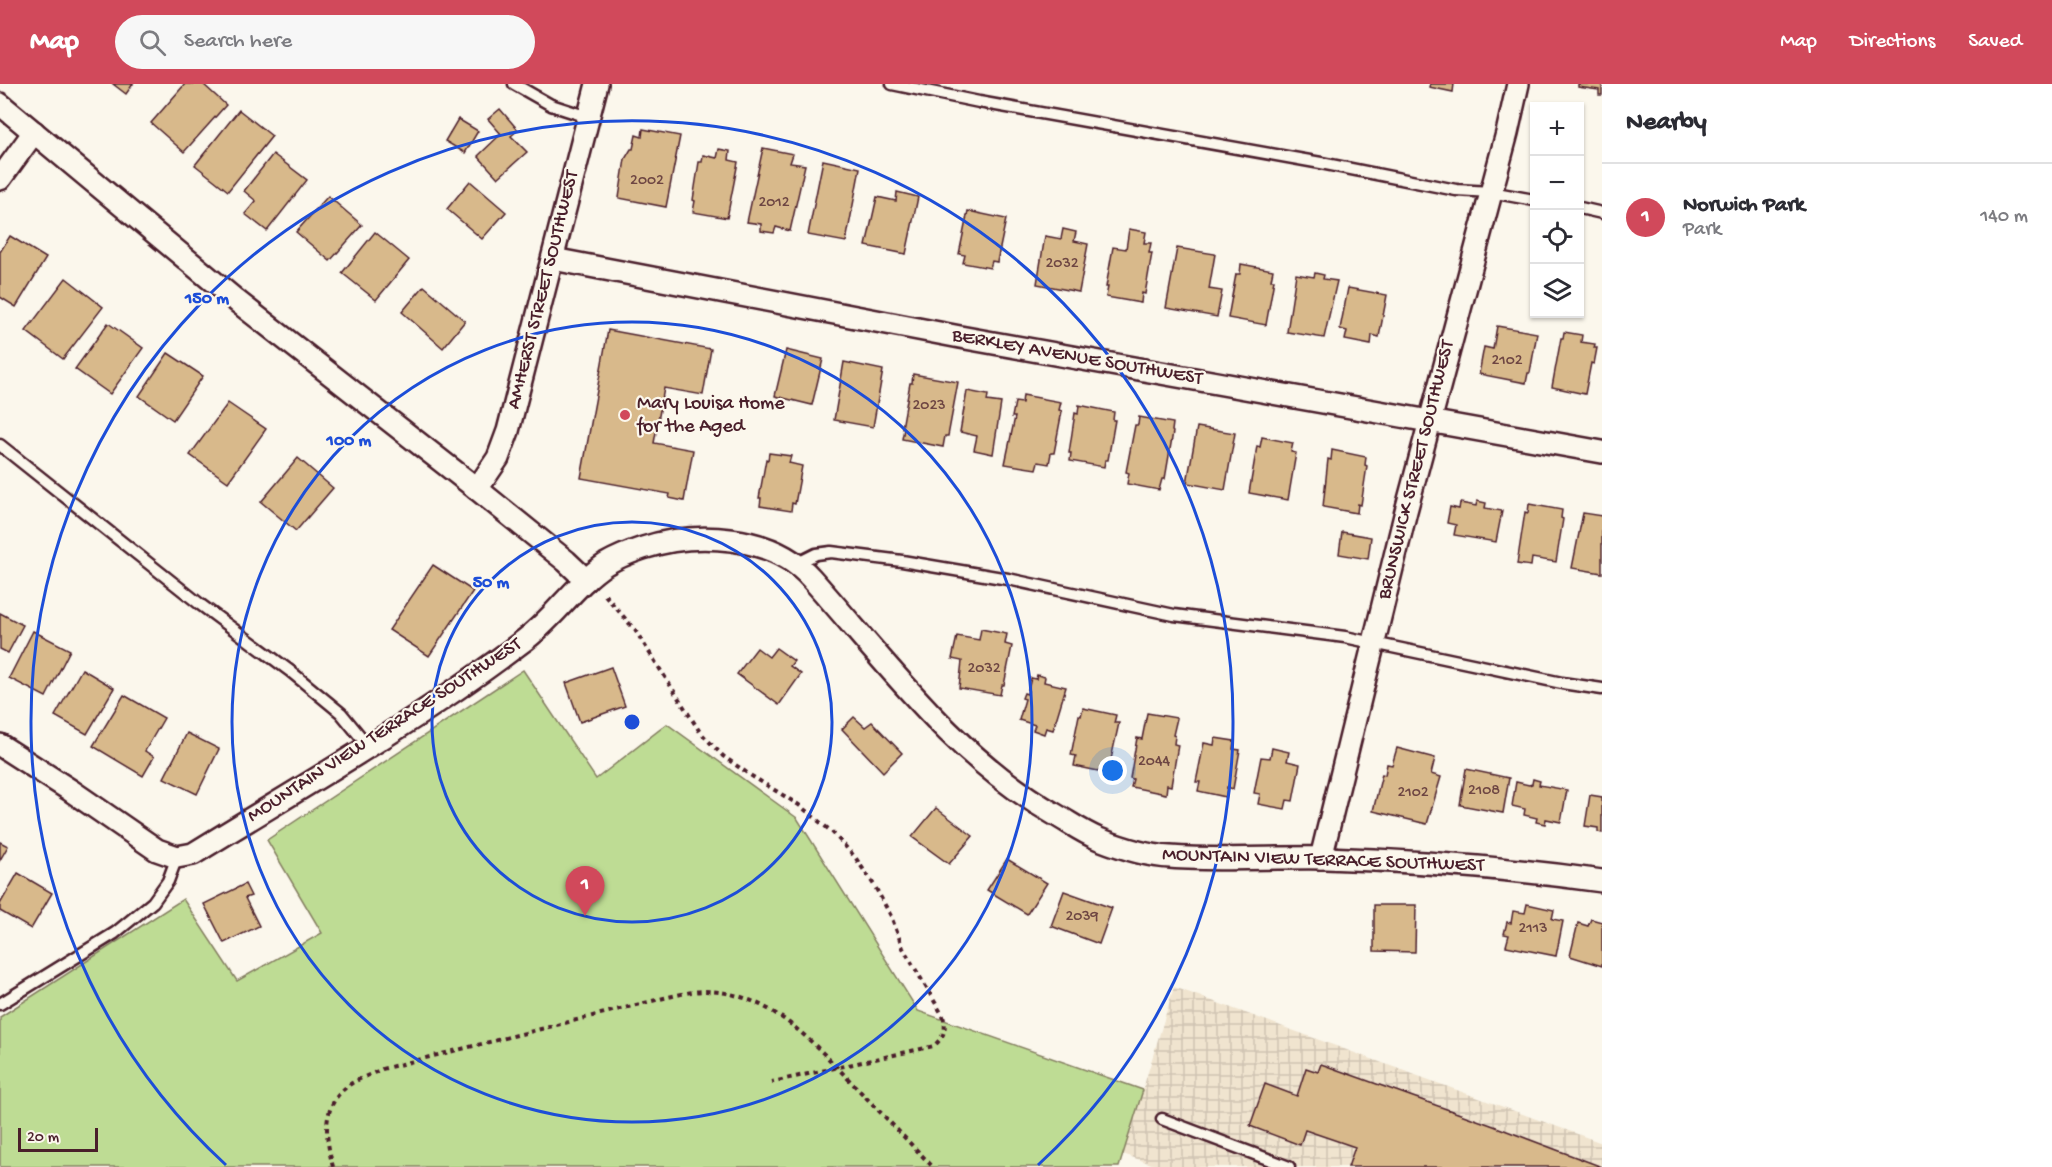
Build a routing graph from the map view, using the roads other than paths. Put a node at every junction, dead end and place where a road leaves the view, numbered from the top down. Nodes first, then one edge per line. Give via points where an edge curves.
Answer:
1 (514, 84) edge
2 (597, 84) edge
3 (892, 84) edge
4 (1518, 84) edge
5 (0, 104) edge
6 (588, 117) junction
7 (34, 132) junction
8 (0, 179) edge
9 (1491, 192) junction
10 (1530, 199) edge
11 (1584, 209) edge
12 (1602, 213) edge
13 (553, 259) junction
14 (1430, 421) junction
15 (0, 445) edge
16 (1602, 452) edge
17 (477, 489) junction
18 (796, 564) junction
19 (586, 580) junction
20 (1373, 643) junction
21 (1602, 689) edge
22 (0, 746) edge
23 (368, 746) junction
24 (177, 857) junction
25 (1322, 858) junction
26 (1602, 880) edge
27 (0, 1004) edge
28 (1162, 1119) dead end
29 (1289, 1167) edge

1 - 6 lane via 551,105
2 - 6 street, AMHERST STREET SOUTHWEST
3 - 9 lane via 1456,190
4 - 9 street, BRUNSWICK STREET SOUTHWEST
5 - 7 street
6 - 13 street, AMHERST STREET SOUTHWEST
7 - 8 street
7 - 17 street via 238,302
9 - 10 lane
9 - 14 street, BRUNSWICK STREET SOUTHWEST
11 - 12 lane
13 - 14 street, BERKLEY AVENUE SOUTHWEST
13 - 17 street, AMHERST STREET SOUTHWEST via 508,431 498,458
14 - 16 street, BERKLEY AVENUE SOUTHWEST
14 - 20 street, BRUNSWICK STREET SOUTHWEST
15 - 23 lane via 290,671 341,714
17 - 19 street
18 - 19 street, MOUNTAIN VIEW TERRACE SOUTHWEST via 738,540 711,538 643,548 608,563
18 - 20 lane via 831,552 902,561 1174,615
18 - 25 street, MOUNTAIN VIEW TERRACE SOUTHWEST via 955,739 998,776 1093,836 1130,850 1168,857
19 - 23 street, MOUNTAIN VIEW TERRACE SOUTHWEST via 524,641
20 - 21 lane
20 - 25 street, BRUNSWICK STREET SOUTHWEST
22 - 24 street via 157,850
23 - 24 street, MOUNTAIN VIEW TERRACE SOUTHWEST via 193,854
24 - 27 lane via 168,881 153,902 115,933
25 - 26 street, MOUNTAIN VIEW TERRACE SOUTHWEST via 1411,861
28 - 29 lane

